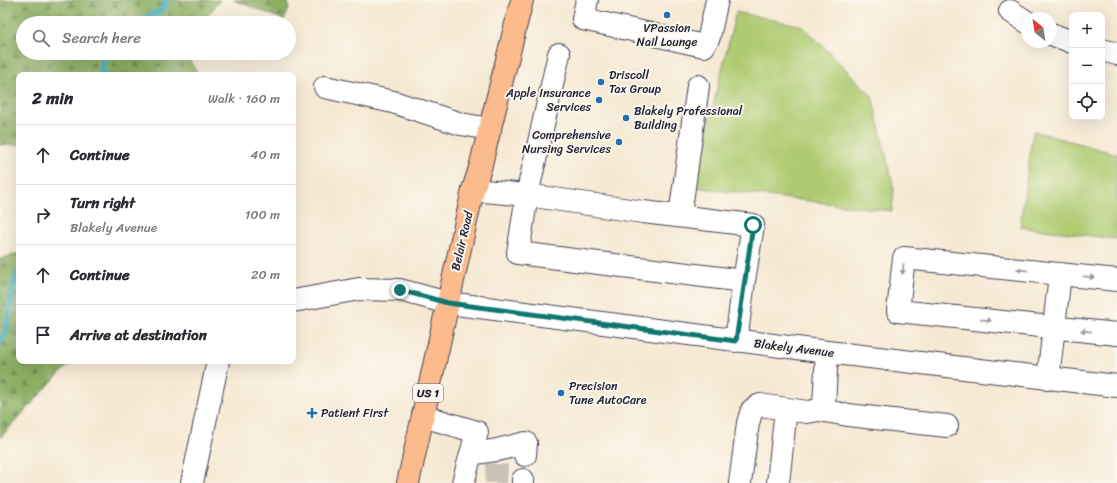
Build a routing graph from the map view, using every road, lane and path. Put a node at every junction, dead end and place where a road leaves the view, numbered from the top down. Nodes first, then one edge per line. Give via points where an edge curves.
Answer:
1 (522, 0) edge
2 (587, 0) edge
3 (717, 0) edge
4 (1057, 36) edge
5 (1069, 41) edge
6 (1105, 51) edge
7 (560, 54) dead end
8 (1117, 54) edge
9 (698, 86) dead end
10 (325, 87) dead end
11 (490, 129) junction
12 (473, 190) junction
13 (527, 195) junction
14 (680, 216) junction
15 (1060, 274) junction
16 (1117, 280) edge
17 (744, 281) junction
18 (296, 300) edge
19 (448, 303) junction
20 (1054, 327) junction
21 (1117, 334) edge
22 (736, 341) junction
23 (826, 352) junction
24 (217, 364) edge
25 (1048, 379) junction
26 (1117, 386) edge
27 (786, 409) junction
28 (819, 410) junction
29 (423, 416) junction
30 (947, 426) dead end
31 (471, 454) junction
32 (525, 455) dead end
33 (192, 483) edge
34 (408, 483) edge
35 (463, 483) edge
36 (740, 483) edge
37 (778, 483) edge

1 - 11 highway, Belair Road / US 1
2 - 3 street via 583,19 704,46
4 - 5 street
6 - 8 street
7 - 13 street
9 - 14 street
10 - 11 street via 393,102 461,124
11 - 12 highway, Belair Road / US 1
12 - 13 street
12 - 19 highway, Belair Road / US 1
13 - 14 street
13 - 17 street via 518,253
14 - 17 street via 753,225
15 -> 16 street
15 - 20 street
15 -> 20 street via 904,258 898,311
17 - 22 street
18 - 19 street, Blakely Avenue via 359,289 400,290
19 - 22 street, Blakely Avenue
19 - 29 highway, Belair Road / US 1
21 -> 20 street
20 - 25 street
22 - 23 street, Blakely Avenue
23 - 25 street, Blakely Avenue
23 - 28 street via 824,405
24 - 33 street
25 - 26 street, Blakely Avenue
27 - 28 street via 807,412
27 - 36 street via 760,405 752,410
27 - 37 street
28 - 30 street
29 - 31 street via 478,432
29 - 34 highway, Belair Road / US 1
31 - 32 street via 497,457 526,443
31 - 35 street

